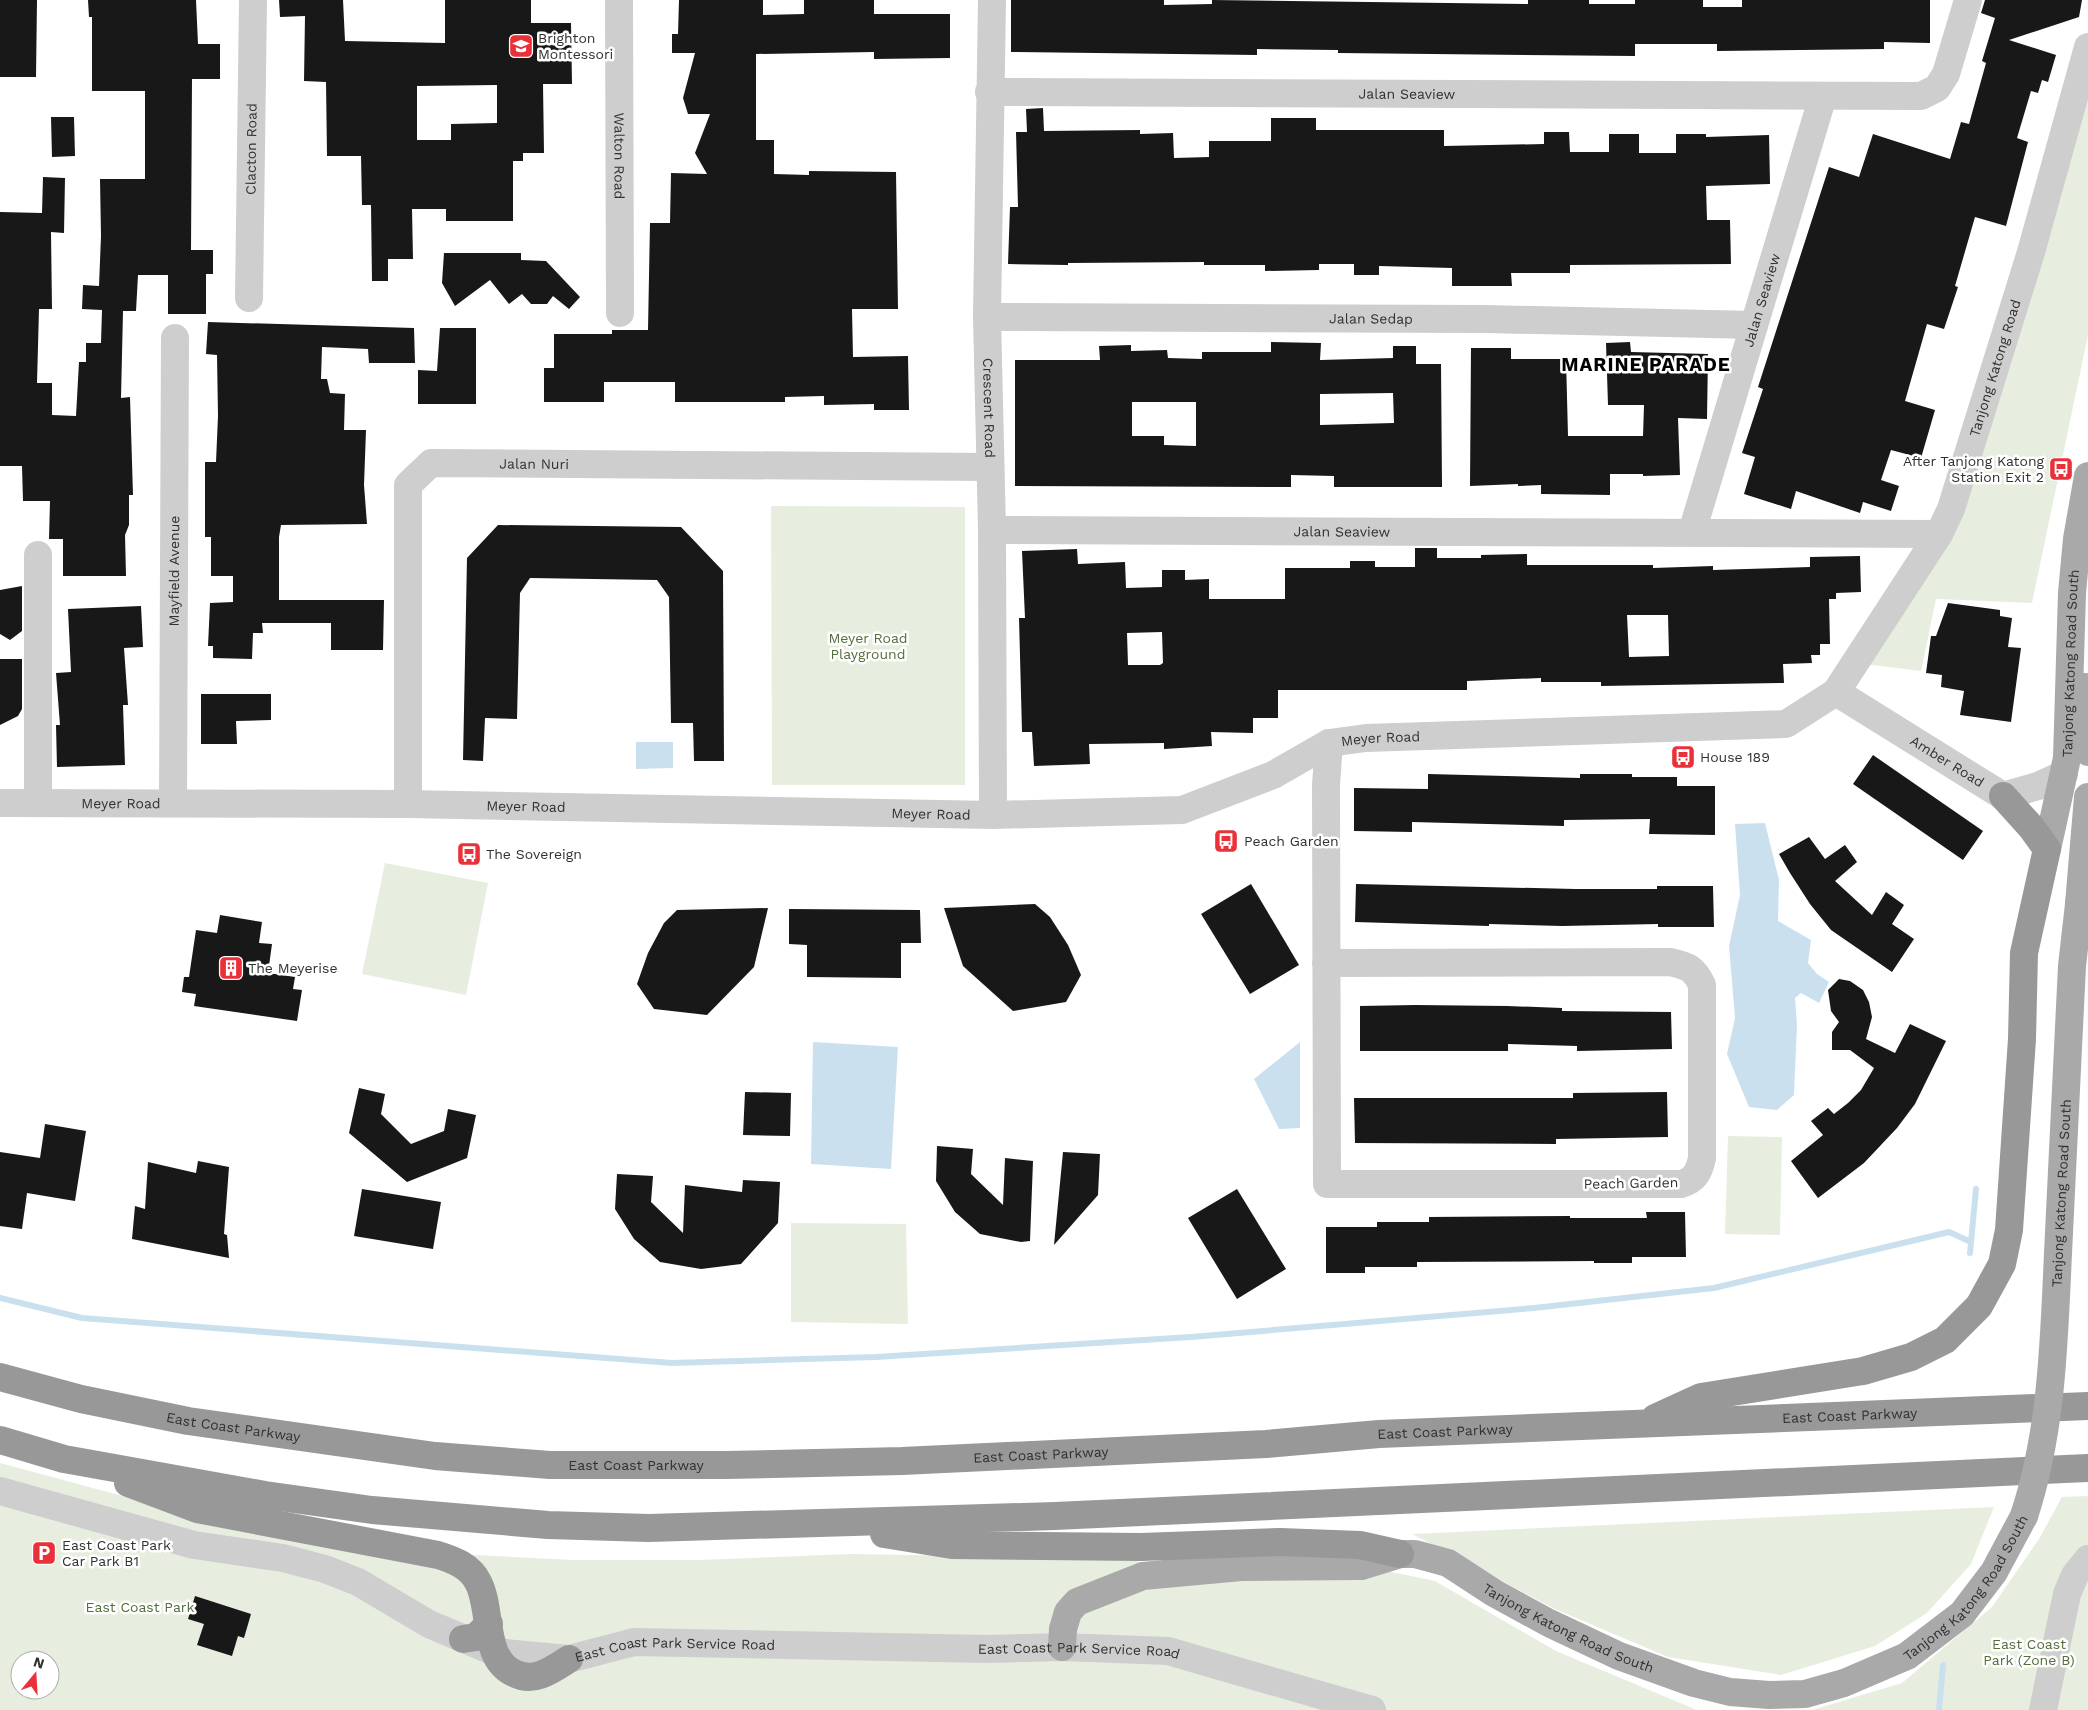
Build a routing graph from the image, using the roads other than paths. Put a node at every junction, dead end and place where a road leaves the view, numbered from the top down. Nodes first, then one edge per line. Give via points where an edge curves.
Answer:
1 (253, 0) edge
2 (619, 0) edge
3 (992, 0) edge
4 (1968, 0) edge
5 (2088, 47) edge
6 (990, 92) junction
7 (1823, 96) junction
8 (249, 298) dead end
9 (620, 313) dead end
10 (987, 318) junction
11 (1754, 325) junction
12 (175, 338) dead end
13 (989, 467) junction
14 (2088, 476) edge
15 (992, 530) junction
16 (1692, 532) junction
17 (1939, 534) junction
18 (38, 555) dead end
19 (2088, 639) edge
20 (1836, 692) junction
21 (1329, 743) junction
22 (2088, 752) edge
23 (2064, 774) junction
24 (2003, 796) junction
25 (2088, 797) edge
26 (172, 802) junction
27 (0, 803) edge
28 (38, 803) junction
29 (408, 804) junction
30 (993, 816) junction
31 (2047, 849) junction
32 (1326, 963) junction
33 (0, 1377) edge
34 (2088, 1406) edge
35 (1644, 1423) junction
36 (0, 1440) edge
37 (64, 1459) junction
38 (2088, 1468) edge
39 (0, 1491) edge
40 (823, 1524) junction
41 (1400, 1554) junction
42 (2088, 1559) edge
43 (489, 1624) junction
44 (463, 1639) junction
45 (1062, 1647) junction
46 (495, 1652) junction
47 (568, 1659) joint
48 (1372, 1710) edge
49 (2043, 1710) edge

1 - 8 street, Clacton Road
2 - 9 street, Walton Road
3 - 6 street, Crescent Road
4 - 7 street, Jalan Seaview via 1946,74 1937,88 1921,96
5 - 17 street, Tanjong Katong Road via 2026,270 1959,487
6 - 7 street, Jalan Seaview
6 - 10 street, Crescent Road
7 - 11 street, Jalan Seaview
10 - 11 street, Jalan Sedap via 1475,319
10 - 13 street, Crescent Road
11 - 16 street, Jalan Seaview
12 - 26 street, Mayfield Avenue
13 - 15 street, Crescent Road
13 - 29 street, Jalan Nuri via 431,463 408,485
14 - 23 main road, Tanjong Katong Road South via 2072,593
15 - 16 street, Jalan Seaview
15 - 30 street, Crescent Road
16 - 17 street, Jalan Seaview
17 - 20 street, Tanjong Katong Road
18 - 28 street
19 - 22 main road, Tanjong Katong Road South via 2085,662
20 - 21 street, Meyer Road via 1786,724 1366,738
20 - 24 street, Amber Road
21 - 30 street, Meyer Road via 1273,775 1182,810
21 - 32 street, Peach Garden
23 - 24 street
23 - 31 main road, Tanjong Katong Road South
24 - 31 highway
25 - 41 main road, Tanjong Katong Road South, bridge via 2072,966 2053,1346 2045,1433 2036,1482 2024,1516 1994,1572 1962,1614 1907,1656 1844,1683 1805,1694 1730,1692 1694,1683 1619,1656 1549,1623 1448,1563 1415,1554
26 - 28 street, Meyer Road
26 - 29 street, Meyer Road
27 - 28 street, Meyer Road
29 - 30 street, Meyer Road
31 - 35 highway via 2024,953 2022,1039 2009,1230 2002,1264 1979,1306 1945,1340 1911,1358 1863,1371 1701,1397
32 - 32 street, Peach Garden via 1327,1184 1681,1184 1690,1182 1699,1171 1702,1158 1702,985 1696,973 1685,965 1670,962
33 - 35 highway, East Coast Parkway via 80,1399 188,1421 435,1456 550,1465 726,1466 902,1461 1266,1444 1379,1434
34 - 35 highway, East Coast Parkway
36 - 37 highway
37 - 40 highway via 265,1495 432,1517 548,1526 649,1528
37 - 43 highway via 197,1509 455,1560 478,1580
38 - 40 highway
39 - 44 street via 194,1545 283,1558 325,1569 358,1582 428,1624
40 - 41 highway via 952,1545 1141,1548 1280,1542 1360,1545
41 - 45 main road via 1361,1566 1241,1567 1143,1576 1077,1602 1068,1612
42 - 49 street via 2067,1594
43 - 44 highway via 476,1637
43 - 46 highway
44 - 46 street
45 - 47 street, East Coast Park Service Road via 986,1649 634,1642
45 - 48 street, East Coast Park Service Road via 1168,1650
46 - 47 highway via 504,1668 529,1678

